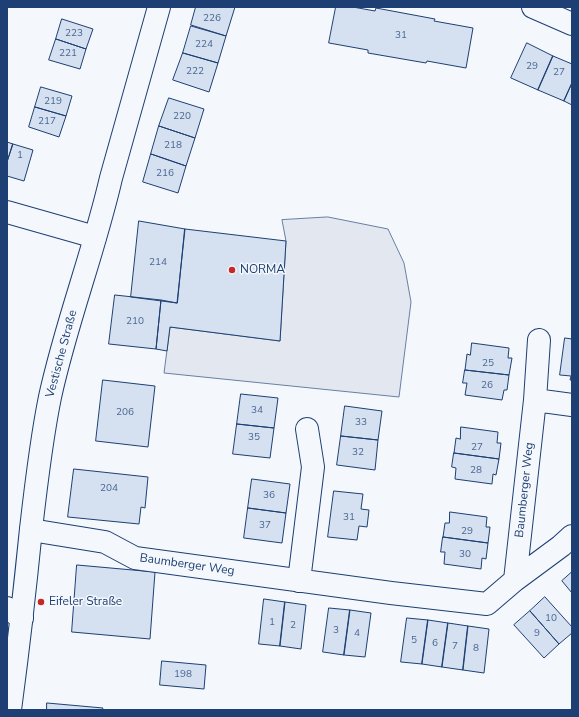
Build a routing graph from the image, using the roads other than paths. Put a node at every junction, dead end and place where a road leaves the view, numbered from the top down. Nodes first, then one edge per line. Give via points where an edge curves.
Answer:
1 (159, 7) edge
2 (533, 7) edge
3 (572, 24) edge
4 (7, 212) edge
5 (95, 237) junction
6 (539, 340) dead end
7 (535, 400) junction
8 (572, 405) edge
9 (307, 429) dead end
10 (31, 530) junction
11 (572, 536) edge
12 (515, 580) junction
13 (299, 581) junction
14 (14, 613) edge
15 (10, 710) edge

1 - 5 street, Vestische Straße
2 - 3 street
4 - 5 street
5 - 10 street, Vestische Straße via 50,397
6 - 7 street, Baumberger Weg
7 - 8 street
7 - 12 street, Baumberger Weg
9 - 13 street via 313,467
10 - 13 street, Baumberger Weg via 105,542 135,558
10 - 14 street, Vestische Straße
11 - 12 street, Baumberger Weg
12 - 13 street, Baumberger Weg via 487,604
14 - 15 street, Vestische Straße

